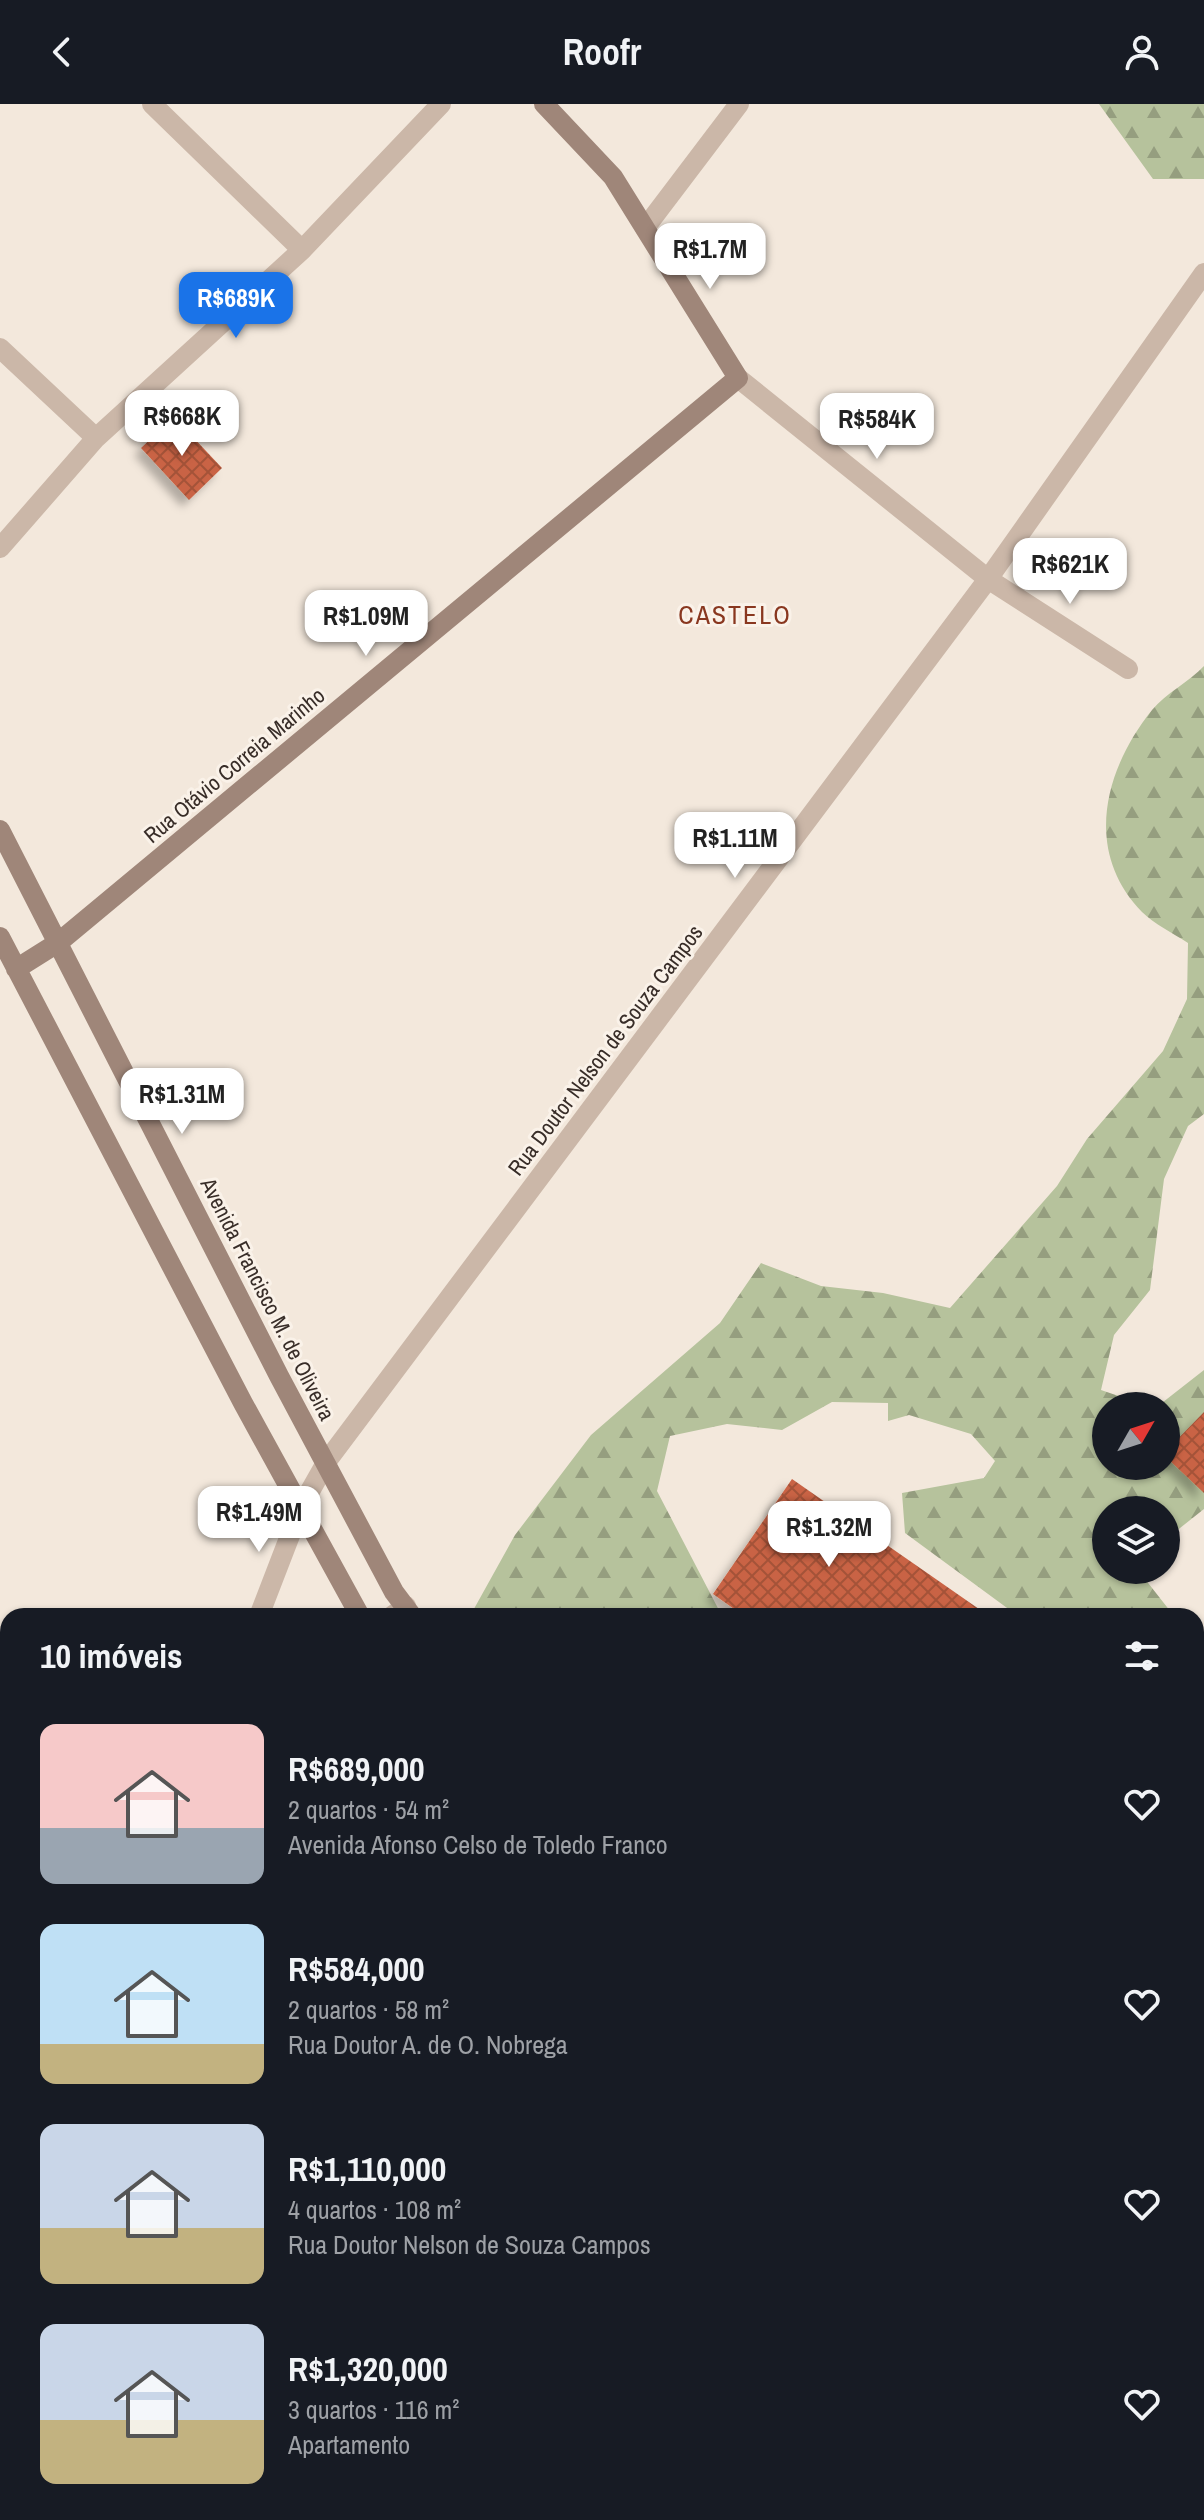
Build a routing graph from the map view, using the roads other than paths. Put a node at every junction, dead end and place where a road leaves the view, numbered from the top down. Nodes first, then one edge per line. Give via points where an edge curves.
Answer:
1 (152, 104) edge
2 (441, 104) edge
3 (544, 104) edge
4 (739, 104) edge
5 (645, 228) junction
6 (302, 250) junction
7 (1204, 273) edge
8 (0, 348) edge
9 (738, 378) junction
10 (96, 438) junction
11 (0, 548) edge
12 (988, 579) junction
13 (1128, 669) dead end
14 (0, 830) edge
15 (0, 937) edge
16 (59, 942) junction
17 (16, 969) junction
18 (327, 1461) junction
19 (301, 1507) junction
20 (262, 1608) edge
21 (356, 1608) edge
22 (401, 1608) edge

1 - 6 street
2 - 6 street
3 - 5 street via 613,177
4 - 5 street
5 - 9 street
6 - 10 street
7 - 12 street, Rua Doutor Nelson de Souza Campos
8 - 10 street
9 - 12 street
9 - 16 street, Rua Otávio Correia Marinho
10 - 11 street
12 - 13 street
12 - 18 street, Rua Doutor Nelson de Souza Campos
14 - 16 street, Avenida Francisco M. de Oliveira
15 - 17 street
16 - 17 street, Rua Otávio Correia Marinho
16 - 18 street, Avenida Francisco M. de Oliveira
17 - 19 street
18 - 19 street, Rua Doutor Nelson de Souza Campos
18 - 22 street, Avenida Francisco M. de Oliveira
19 - 20 street, Rua Doutor Nelson de Souza Campos
19 - 21 street

